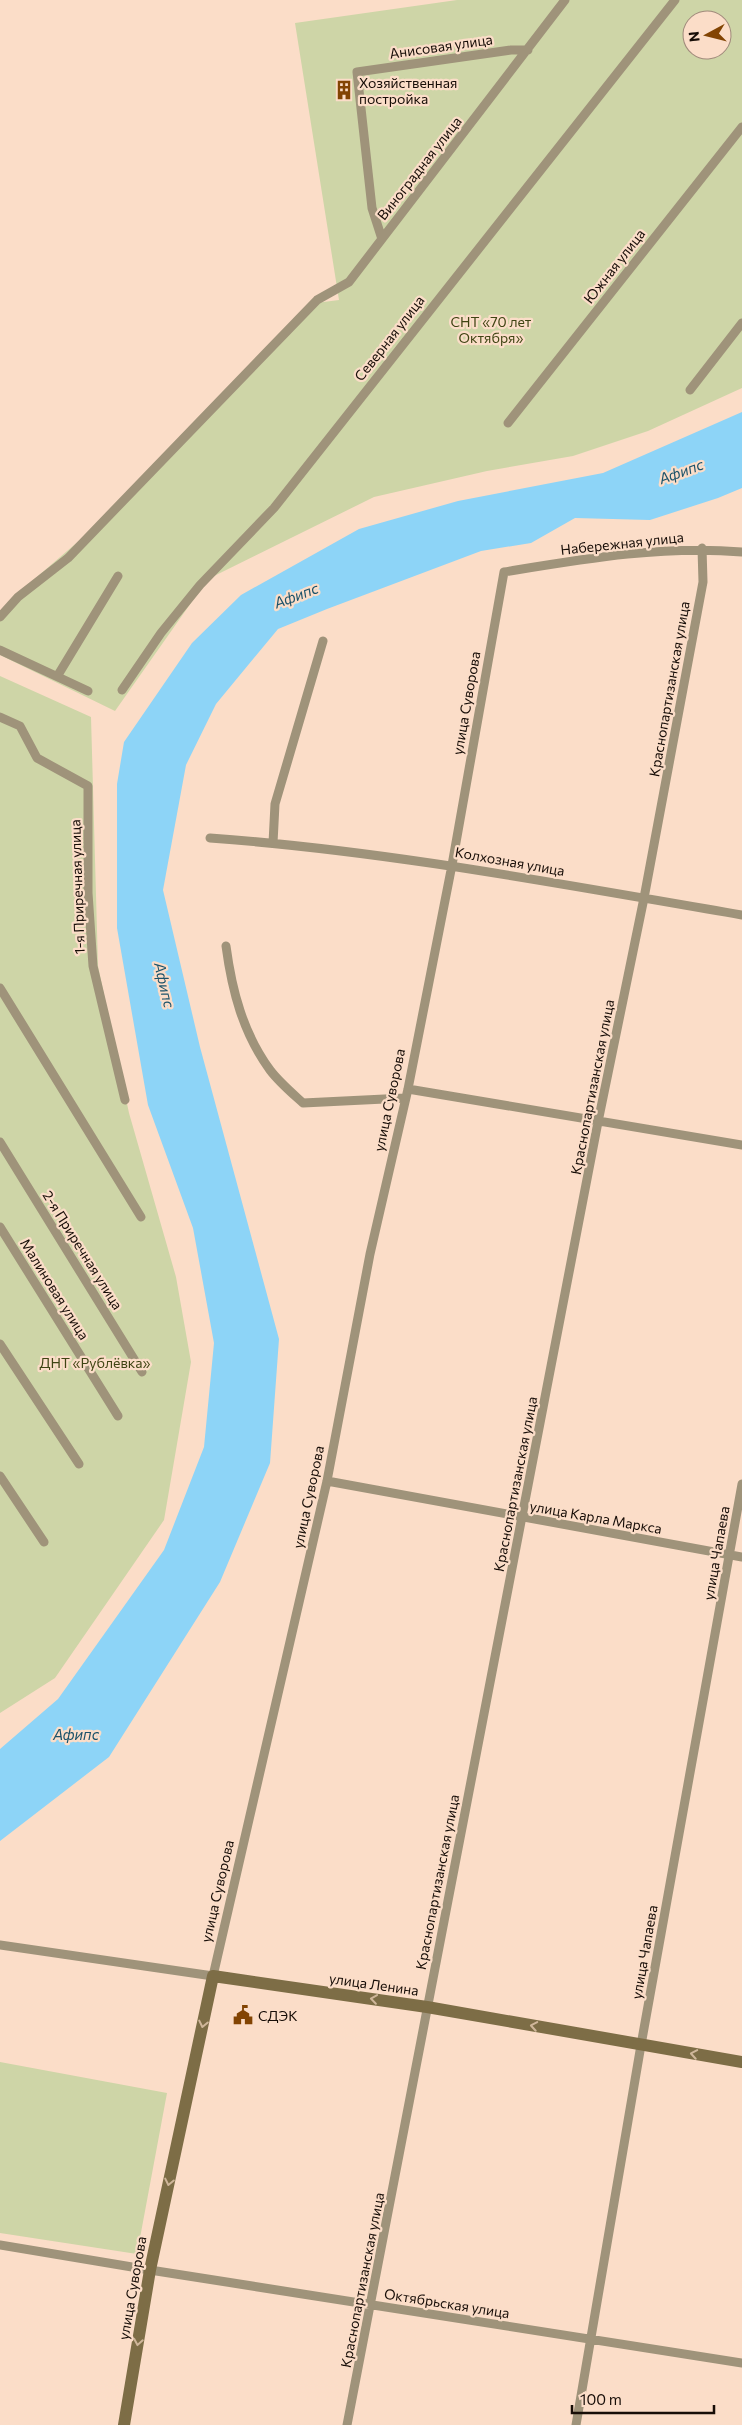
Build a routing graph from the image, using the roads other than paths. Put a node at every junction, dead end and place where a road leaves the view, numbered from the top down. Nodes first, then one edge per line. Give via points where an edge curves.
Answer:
1 (565, 0) edge
2 (674, 0) edge
3 (528, 50) junction
4 (742, 127) edge
5 (382, 239) junction
6 (742, 323) edge
7 (690, 390) dead end
8 (508, 423) dead end
9 (702, 548) junction
10 (742, 552) edge
11 (504, 572) joint
12 (118, 576) dead end
13 (0, 617) edge
14 (323, 641) dead end
15 (0, 650) edge
16 (58, 675) junction
17 (122, 690) dead end
18 (88, 691) dead end
19 (0, 718) edge
20 (210, 838) dead end
21 (273, 842) junction
22 (452, 865) junction
23 (644, 898) junction
24 (742, 915) edge
25 (226, 946) dead end
26 (0, 988) edge
27 (407, 1094) junction
28 (124, 1100) dead end
29 (598, 1122) junction
30 (0, 1142) edge
31 (742, 1145) edge
32 (141, 1217) dead end
33 (0, 1226) edge
34 (0, 1344) edge
35 (142, 1372) dead end
36 (118, 1416) dead end
37 (79, 1464) dead end
38 (0, 1476) edge
39 (327, 1481) junction
40 (742, 1484) edge
41 (522, 1517) junction
42 (44, 1542) dead end
43 (730, 1555) junction
44 (742, 1557) edge
45 (0, 1945) edge
46 (213, 1976) junction
47 (427, 2007) junction
48 (641, 2045) junction
49 (742, 2062) edge
50 (0, 2244) edge
51 (150, 2270) junction
52 (372, 2304) junction
53 (591, 2340) junction
54 (742, 2363) edge
55 (124, 2425) edge
56 (347, 2425) edge
57 (576, 2425) edge

1 - 3 street, Виноградная улица
2 - 17 street, Северная улица via 274,508 217,566 161,633
3 - 5 street, Виноградная улица
3 - 5 street, Анисовая улица via 357,72 372,208
4 - 8 street, Южная улица
5 - 13 street, Виноградная улица via 349,282 317,300 68,558 18,597
6 - 7 street
9 - 10 street, Набережная улица
9 - 11 street, Набережная улица via 591,557
9 - 23 street, Краснопартизанская улица via 703,582
11 - 22 street, улица Суворова
12 - 16 street
14 - 21 street via 276,804
15 - 16 street
16 - 18 street
19 - 28 street, 1-я Приречная улица via 20,726 37,758 88,786 88,893 93,966
20 - 21 street, Колхозная улица
21 - 22 street, Колхозная улица
22 - 23 street, Колхозная улица
22 - 27 street, улица Суворова
23 - 24 street, Колхозная улица
23 - 29 street, Краснопартизанская улица
25 - 27 street via 230,978 246,1032 270,1071 302,1103
26 - 32 street
27 - 29 street
27 - 39 street, улица Суворова via 370,1254
29 - 31 street
29 - 41 street, Краснопартизанская улица
30 - 35 street, 2-я Приречная улица
33 - 36 street, Малиновая улица
34 - 37 street
38 - 42 street
39 - 41 street, улица Карла Маркса
39 - 46 street, улица Суворова
40 - 43 street, улица Чапаева
41 - 43 street, улица Карла Маркса
41 - 47 street, Краснопартизанская улица
43 - 44 street, улица Карла Маркса
43 - 48 street, улица Чапаева
45 - 46 street, улица Ленина
47 -> 46 street, улица Ленина
46 -> 51 street, улица Суворова
48 -> 47 street, улица Ленина
47 - 52 street, Краснопартизанская улица
49 -> 48 street, улица Ленина
48 - 53 street, улица Чапаева
50 - 51 street, Октябрьская улица
51 - 52 street, Октябрьская улица
51 -> 55 street, улица Суворова
52 - 53 street, Октябрьская улица
52 - 56 street, Краснопартизанская улица
53 - 54 street, Октябрьская улица
53 - 57 street, улица Чапаева

